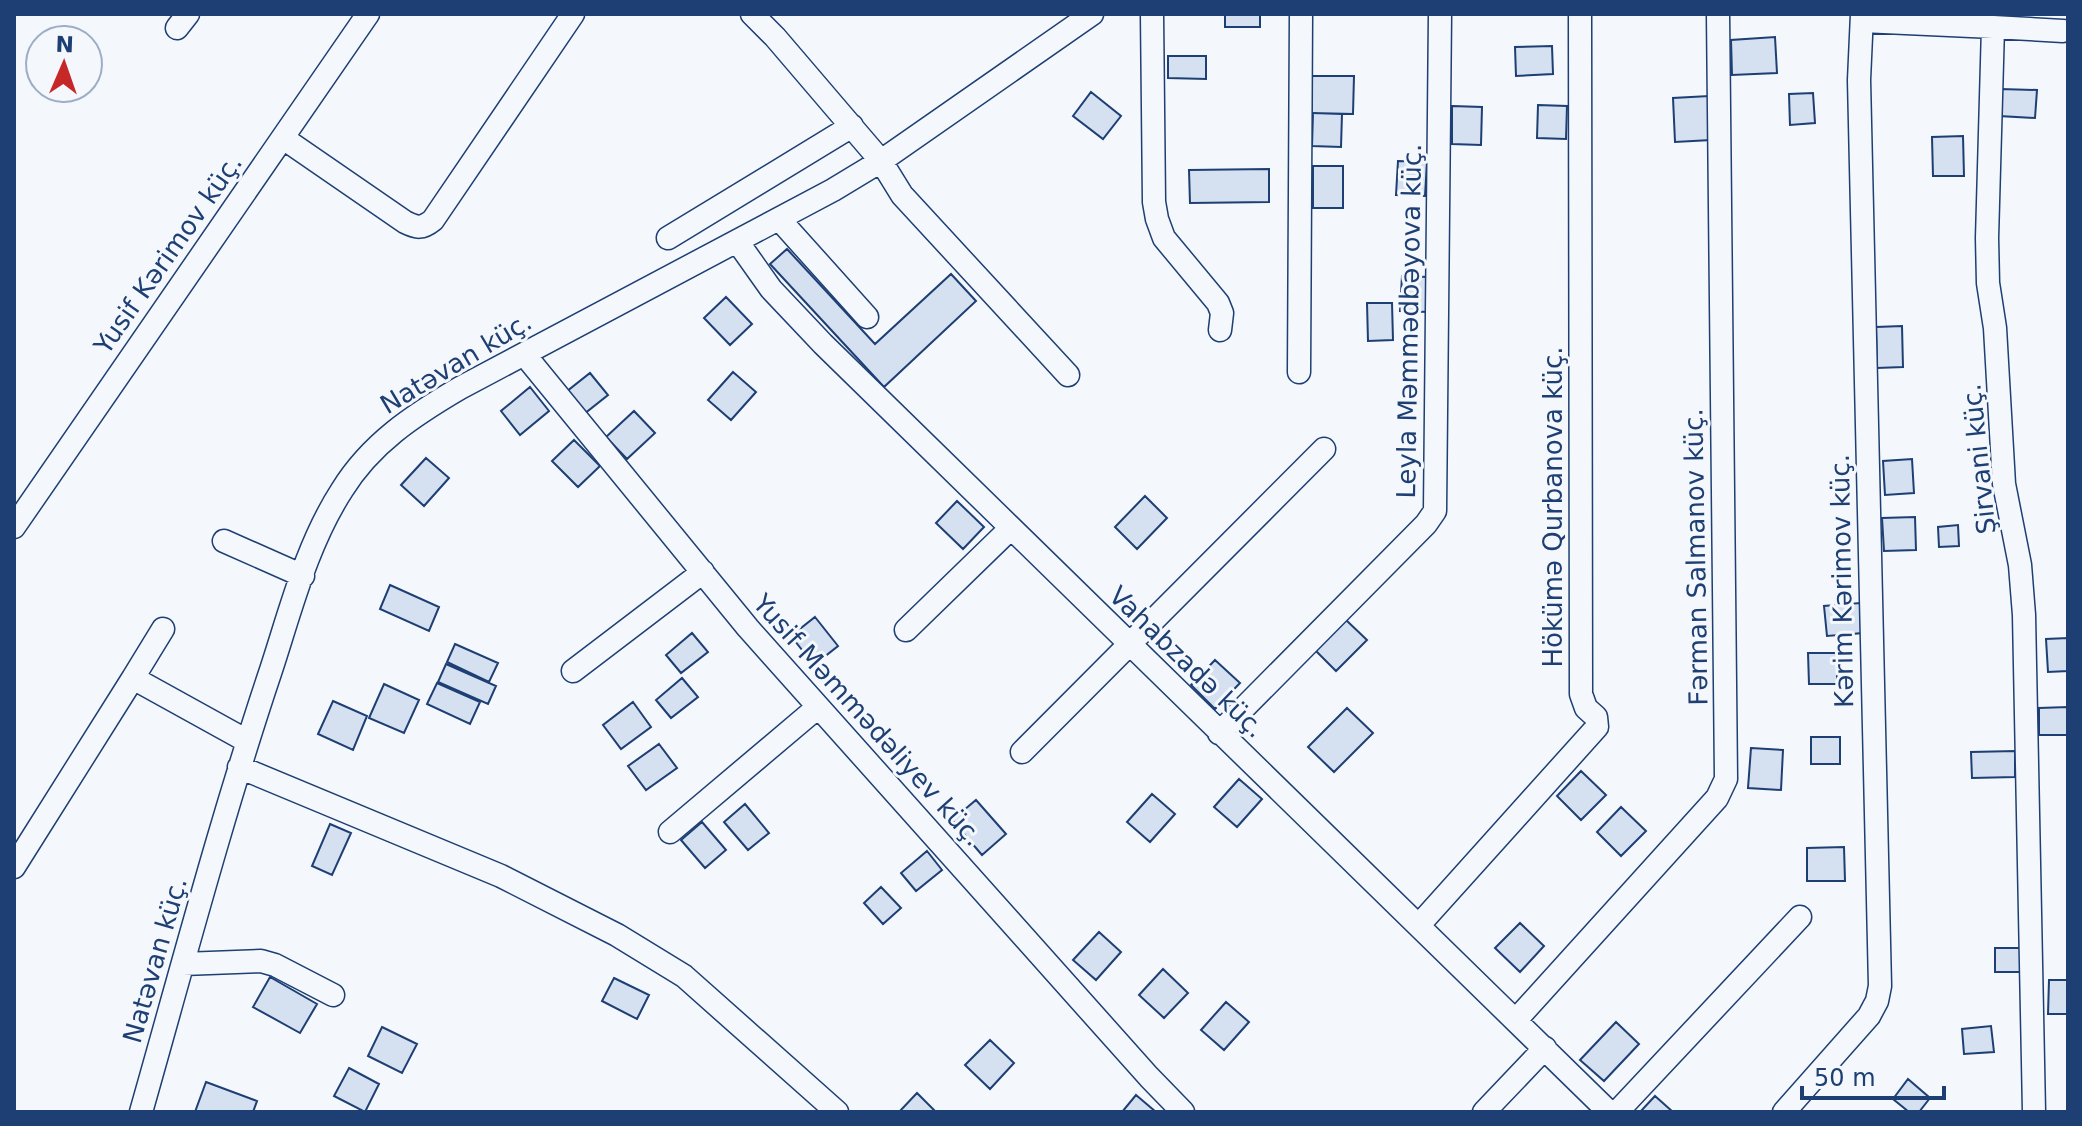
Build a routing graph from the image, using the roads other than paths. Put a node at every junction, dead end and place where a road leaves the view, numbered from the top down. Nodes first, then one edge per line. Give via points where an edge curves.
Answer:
1 (368, 14) edge
2 (573, 14) edge
3 (752, 14) edge
4 (1092, 14) edge
5 (1152, 14) edge
6 (1301, 14) edge
7 (1440, 14) edge
8 (1580, 14) edge
9 (1718, 14) edge
10 (1862, 18) edge
11 (1993, 27) junction
12 (2063, 31) dead end
13 (852, 126) junction
14 (283, 138) junction
15 (881, 161) junction
16 (779, 219) junction
17 (668, 238) dead end
18 (737, 241) junction
19 (867, 317) dead end
20 (1220, 330) dead end
21 (524, 354) junction
22 (1299, 372) dead end
23 (1068, 375) dead end
24 (1324, 449) dead end
25 (14, 527) edge
26 (1011, 528) junction
27 (224, 541) dead end
28 (703, 572) junction
29 (303, 576) junction
30 (163, 629) dead end
31 (906, 630) dead end
32 (1129, 644) junction
33 (573, 671) dead end
34 (133, 678) junction
35 (818, 707) junction
36 (1219, 733) junction
37 (247, 741) junction
38 (1022, 752) dead end
39 (239, 767) junction
40 (670, 832) dead end
41 (14, 867) edge
42 (1800, 917) dead end
43 (1419, 925) junction
44 (183, 964) junction
45 (333, 995) dead end
46 (1516, 1020) junction
47 (1545, 1048) junction
48 (828, 1109) edge
49 (141, 1112) edge
50 (1183, 1112) edge
51 (1484, 1112) edge
52 (1609, 1112) edge
53 (1617, 1112) edge
54 (1784, 1112) edge
55 (2034, 1112) edge

1 - 14 street, Yusif Kərimov küç.
2 - 14 street via 425,227 405,222
3 - 13 street
4 - 15 street, Natəvan küç.
5 - 20 street via 1157,219 1164,238 1218,303
6 - 22 street
7 - 36 street, Leyla Məmmədbəyova küç. via 1435,511
8 - 43 street, Hökümə Qurbanova küç. via 1581,694 1597,727
9 - 46 street, Fərman Salmanov küç. via 1726,779 1717,798
10 - 11 street
10 - 54 street, Kərim Kərimov küç. via 1859,80 1880,986 1869,1016
11 - 12 street
11 - 55 street, Şirvani küç. via 1988,283 2004,484 2024,615
13 - 15 street
13 - 17 street
14 - 25 street, Yusif Kərimov küç.
15 - 16 street, Natəvan küç.
15 - 23 street via 902,195
16 - 18 street, Natəvan küç.
16 - 19 street
18 - 21 street, Natəvan küç.
18 - 26 street, Vahabzadə küç. via 771,289 823,344
21 - 28 street, Yusif Məmmədəliyev küç.
21 - 29 street, Natəvan küç. via 437,401 386,437 343,488
24 - 32 street
26 - 31 street
26 - 32 street, Vahabzadə küç.
27 - 29 street
28 - 33 street
28 - 35 street, Yusif Məmmədəliyev küç.
29 - 37 street, Natəvan küç.
30 - 34 street
32 - 36 street, Vahabzadə küç.
32 - 38 street
34 - 37 street
34 - 41 street
35 - 40 street
35 - 50 street, Yusif Məmmədəliyev küç.
36 - 43 street, Vahabzadə küç.
37 - 39 street, Natəvan küç.
39 - 44 street, Natəvan küç.
39 - 48 street via 501,876 617,935 684,976
42 - 53 street
43 - 46 street, Vahabzadə küç.
44 - 45 street via 261,961
44 - 49 street, Natəvan küç.
46 - 47 street, Vahabzadə küç.
47 - 51 street
47 - 52 street, Vahabzadə küç.

